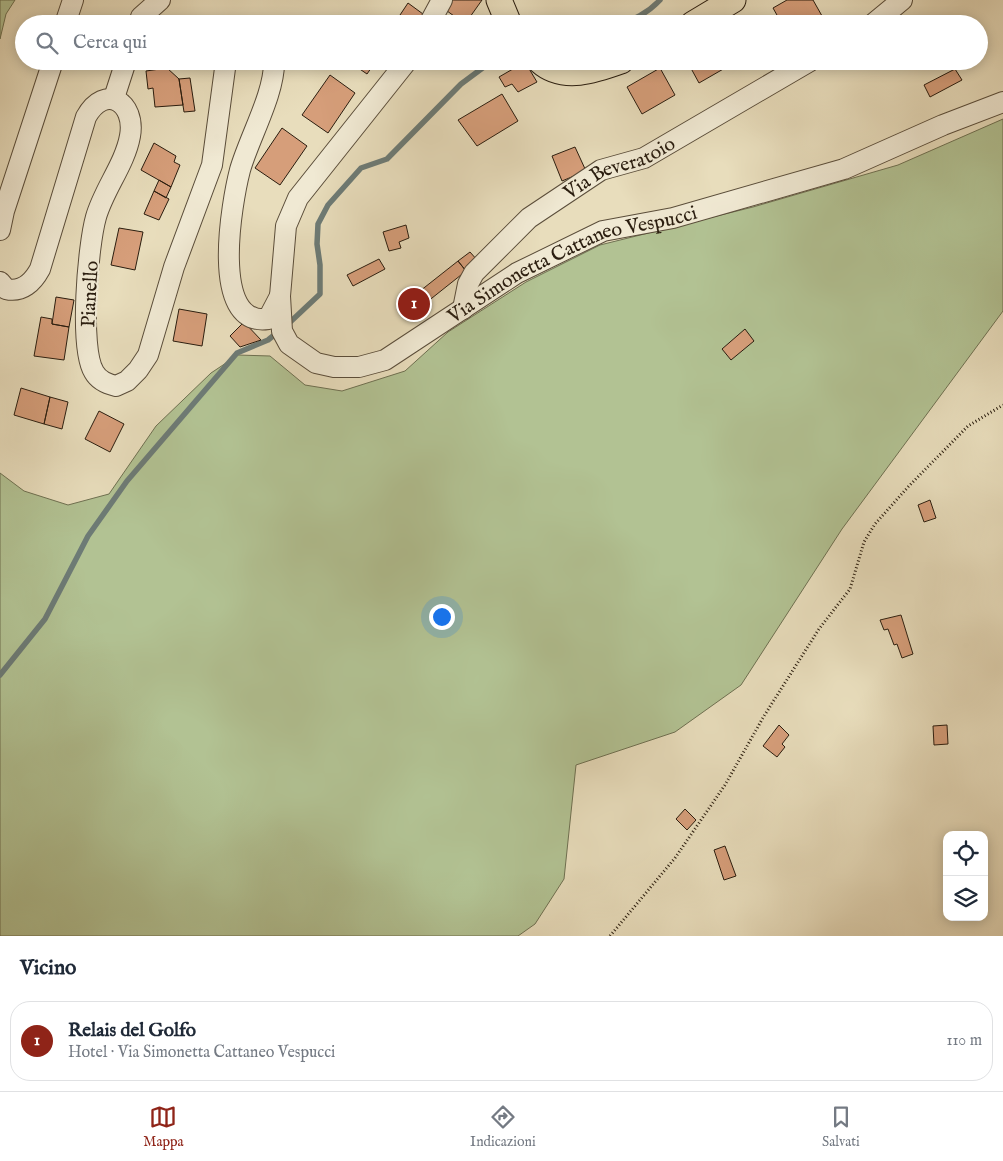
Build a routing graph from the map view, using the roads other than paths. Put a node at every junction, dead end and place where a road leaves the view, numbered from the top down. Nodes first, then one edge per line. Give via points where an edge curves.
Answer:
1 (73, 0) edge
2 (160, 0) edge
3 (442, 0) edge
4 (499, 0) edge
5 (733, 0) edge
6 (902, 0) edge
7 (69, 15) edge
8 (143, 15) edge
9 (434, 15) edge
10 (505, 15) edge
11 (708, 15) edge
12 (884, 15) edge
13 (50, 70) edge
14 (123, 70) edge
15 (225, 70) edge
16 (274, 70) edge
17 (400, 70) edge
18 (558, 70) edge
19 (594, 70) edge
20 (795, 70) edge
21 (114, 98) junction
22 (1003, 102) edge
23 (0, 230) edge
24 (0, 282) edge
25 (280, 296) junction
26 (463, 309) junction

1 - 7 street
2 - 8 street
3 - 9 street
4 - 10 main road
5 - 11 main road
6 - 12 street
13 - 23 street
14 - 21 street
15 - 21 street, Pianello via 212,165 174,267 148,355 127,381 116,386 104,383 94,372 88,355 86,327 96,217 130,134 124,104
16 - 25 street via 240,172 233,205 228,267 232,293 248,314 259,320 268,318
17 - 25 street, Via Simonetta Cattaneo Vespucci via 298,198 286,226
18 - 19 main road
20 - 26 street, Via Beveratoio via 644,158 601,170 528,218 474,273 468,284
21 - 24 street via 101,100 86,117 34,280 18,290 6,289
22 - 26 street, Via Simonetta Cattaneo Vespucci via 844,169 673,218 602,231 517,273
25 - 26 street, Via Simonetta Cattaneo Vespucci via 282,331 289,344 316,363 334,367 360,367 385,360

